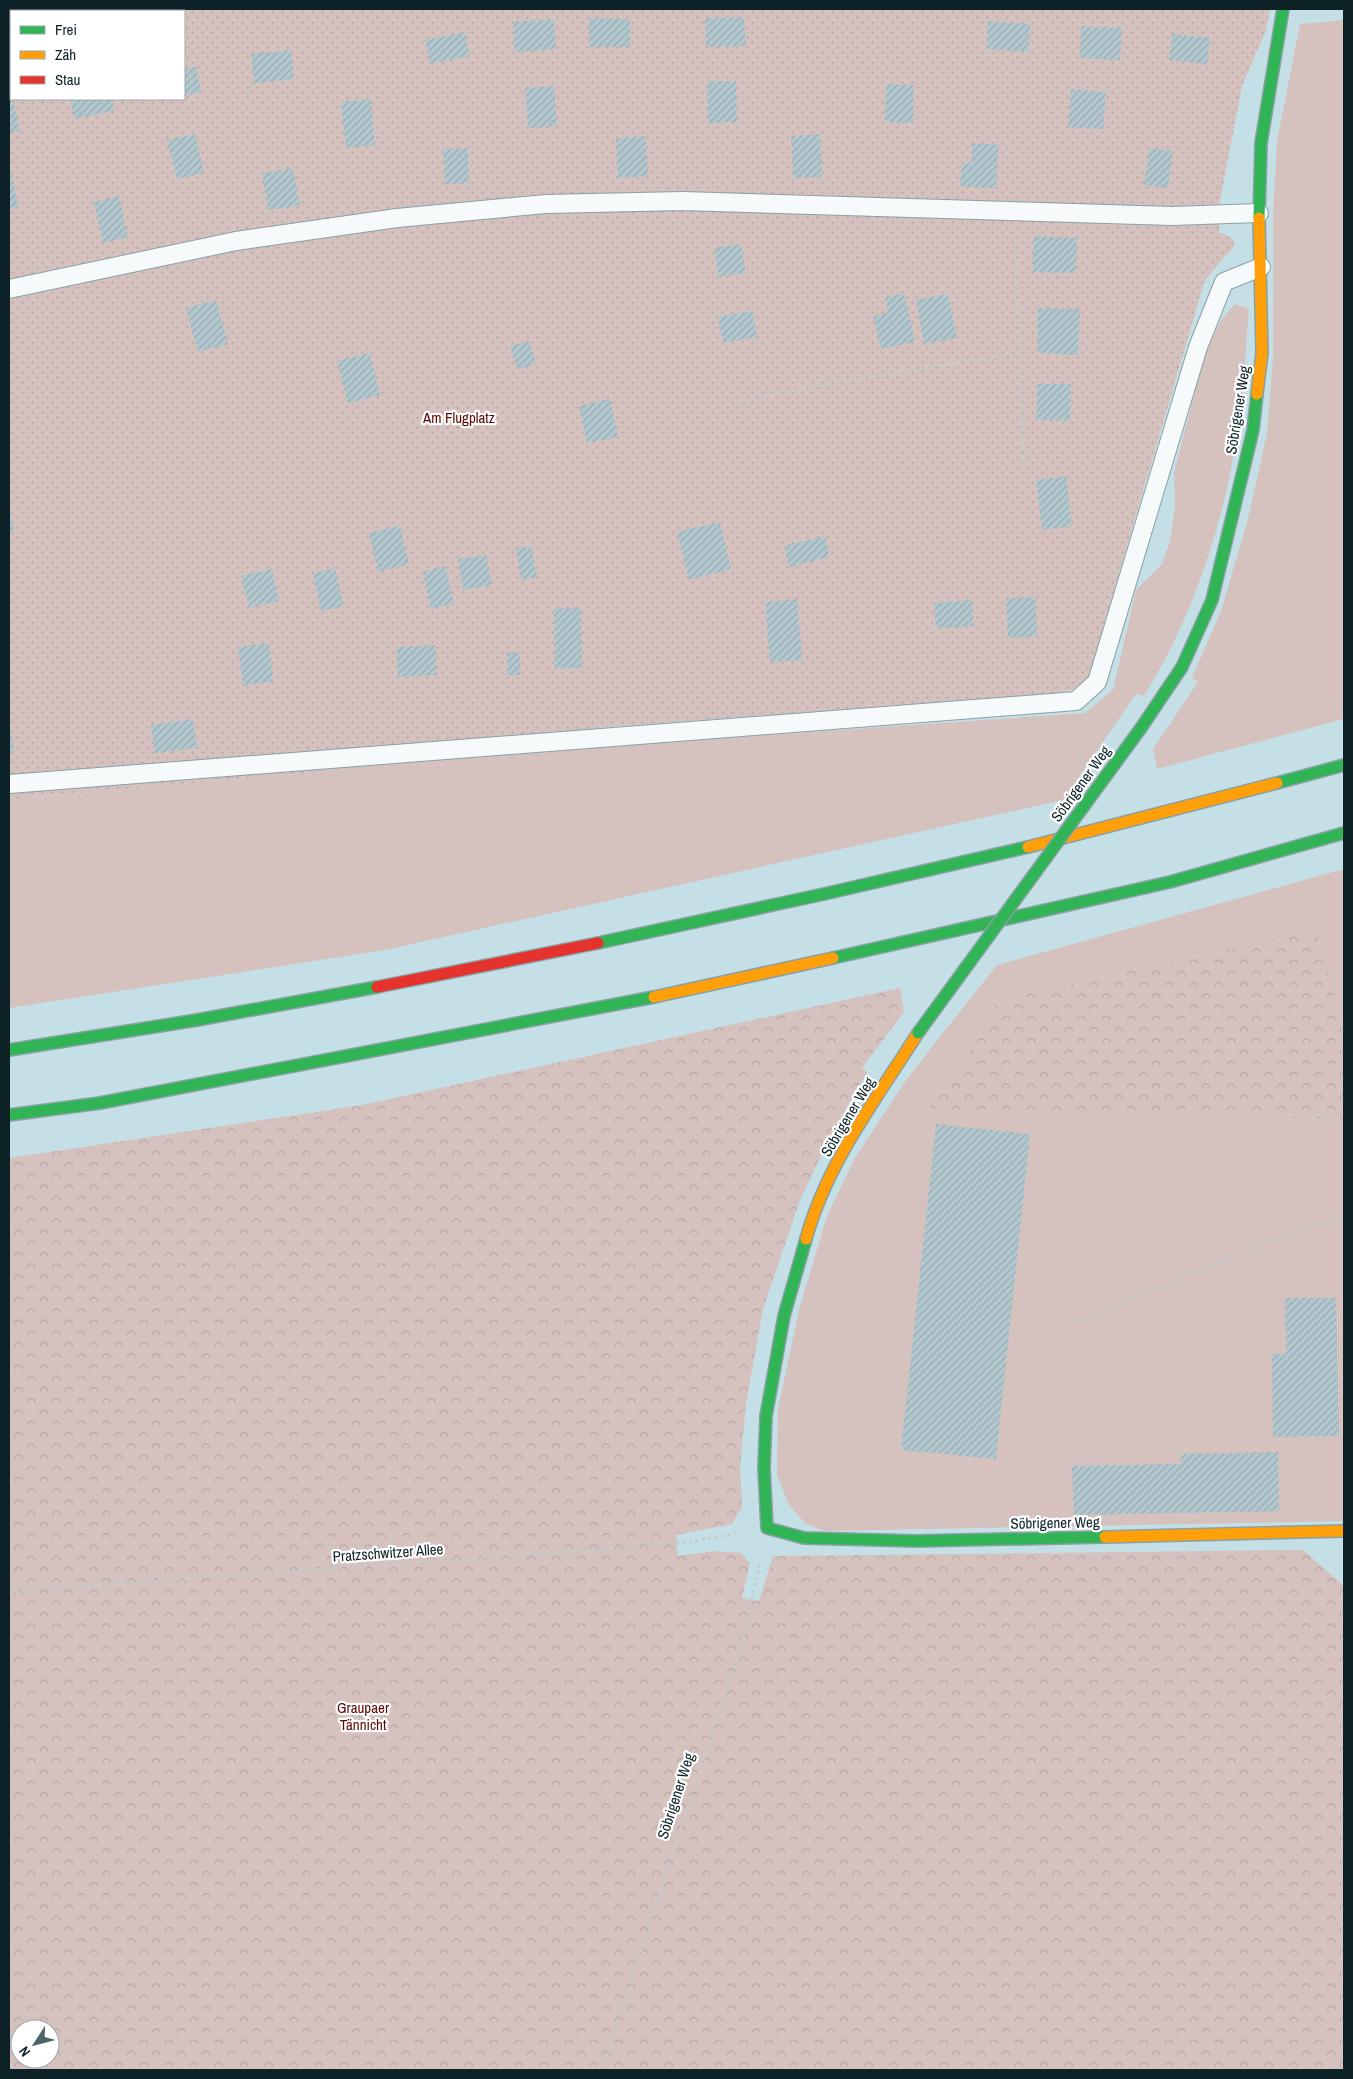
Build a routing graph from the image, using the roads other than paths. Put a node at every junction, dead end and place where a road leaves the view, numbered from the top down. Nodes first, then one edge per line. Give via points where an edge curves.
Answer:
1 (1284, 9) edge
2 (1259, 213) junction
3 (1261, 267) junction
4 (9, 289) edge
5 (1344, 765) edge
6 (9, 784) edge
7 (1344, 833) edge
8 (9, 1050) edge
9 (9, 1114) edge
10 (1344, 1532) edge

1 - 2 main road, Söbrigener Weg via 1261,143
2 - 3 main road, Söbrigener Weg
2 - 4 lane via 1172,216 683,201 546,204 397,218 236,241
3 - 6 lane via 1224,282 1198,347 1096,682 1076,701
3 - 10 main road, Söbrigener Weg, bridge via 1262,353 1253,430 1208,609 1182,667 918,1033 844,1148 815,1206 784,1316 766,1416 767,1528 804,1538 916,1541
5 - 8 main road via 1154,817 929,872 699,923 384,986 109,1036
7 - 9 main road via 1170,882 703,988 109,1101

